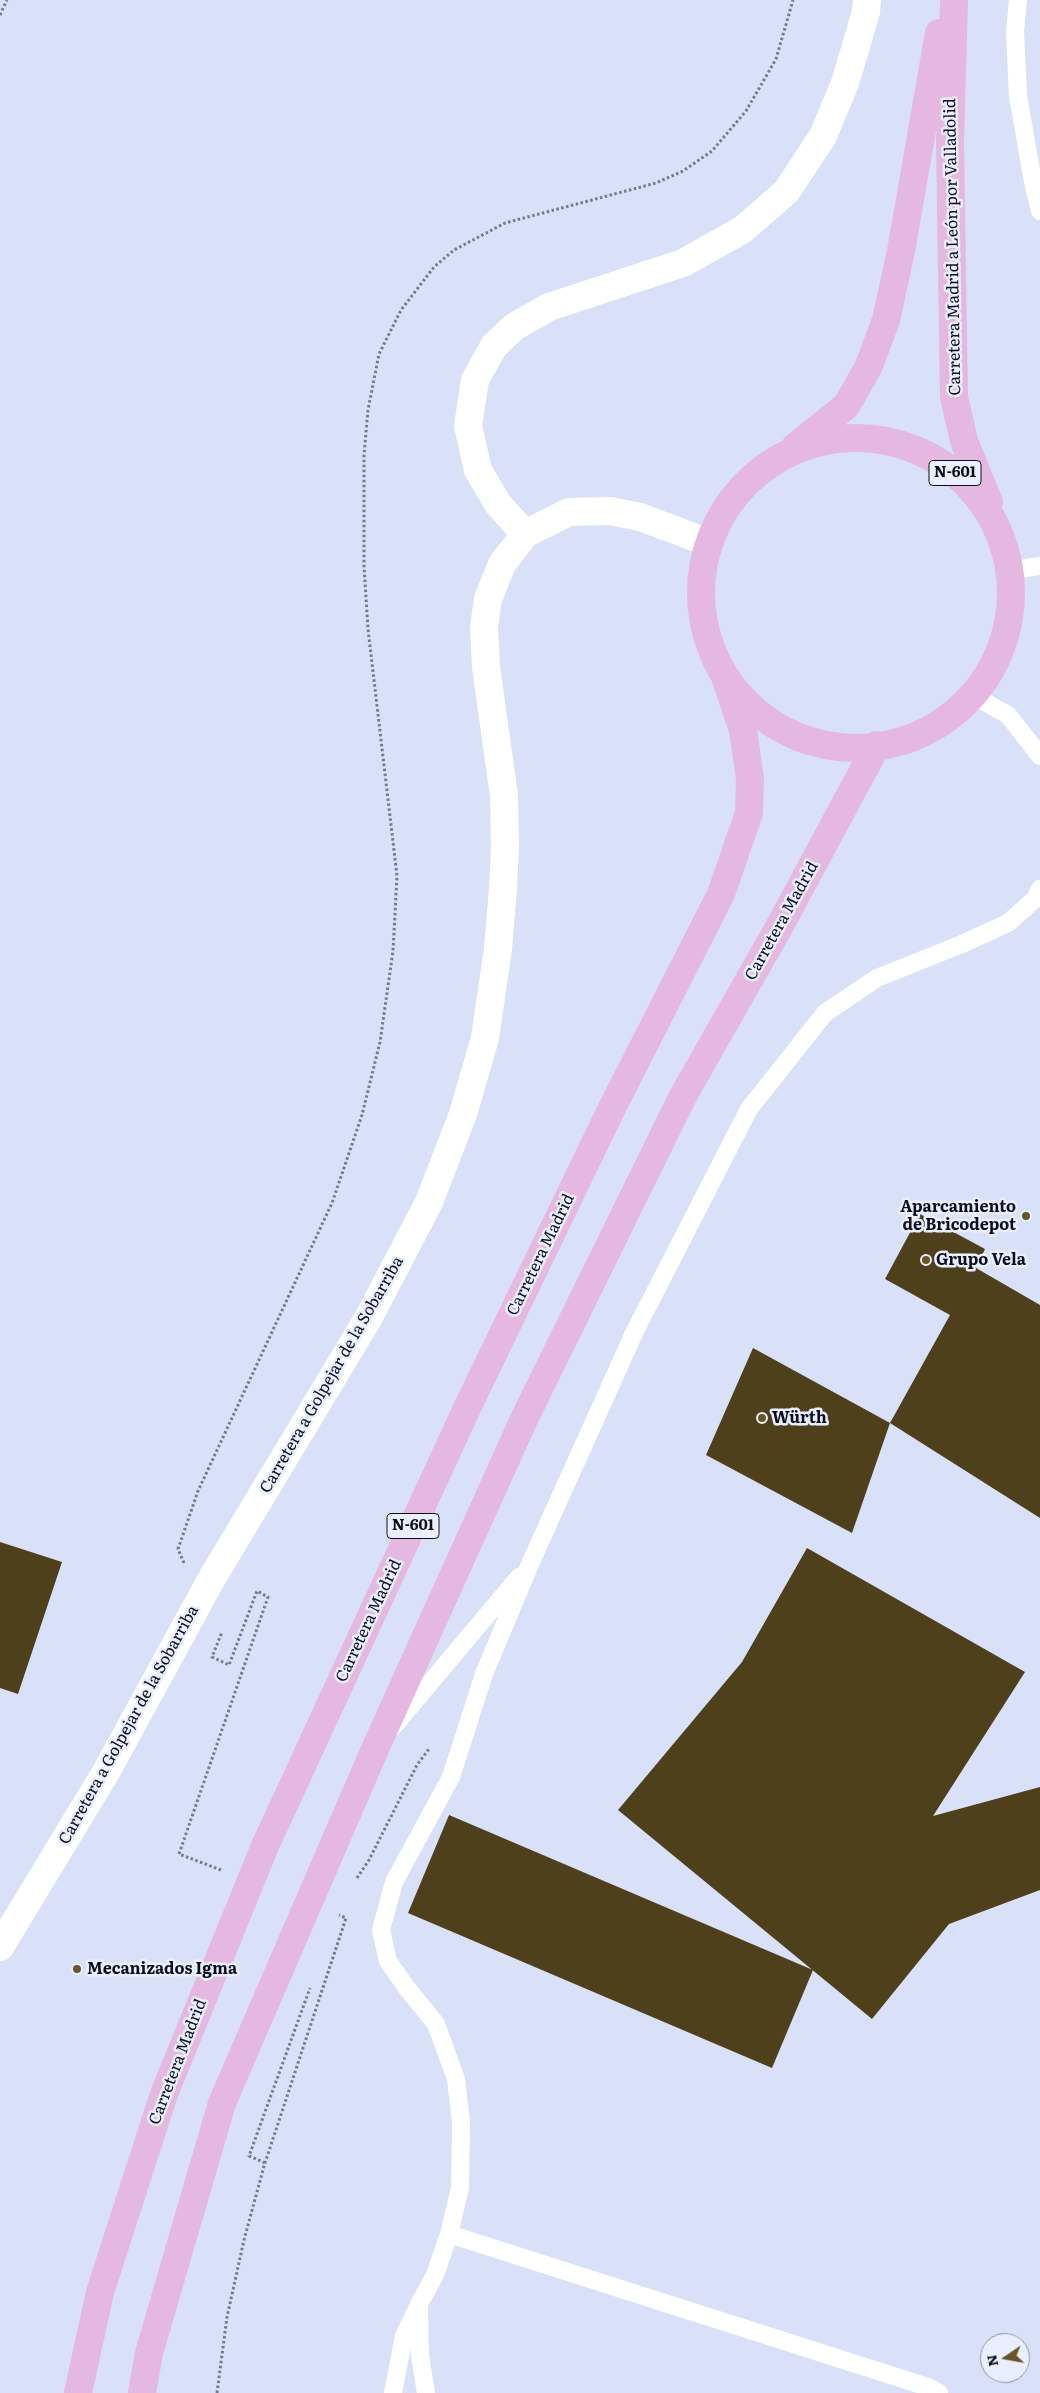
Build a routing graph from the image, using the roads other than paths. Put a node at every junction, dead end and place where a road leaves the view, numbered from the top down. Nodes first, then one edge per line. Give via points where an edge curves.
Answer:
1 (867, 0) edge
2 (945, 0) edge
3 (954, 0) edge
4 (1018, 0) edge
5 (1040, 211) edge
6 (785, 454) junction
7 (995, 517) junction
8 (525, 534) junction
9 (707, 542) junction
10 (1040, 566) edge
11 (1014, 570) junction
12 (724, 674) junction
13 (974, 696) junction
14 (877, 745) junction
15 (1040, 756) edge
16 (1040, 889) edge
17 (530, 1564) junction
18 (375, 1749) junction
19 (0, 1947) edge
20 (449, 2234) junction
21 (419, 2304) junction
22 (78, 2393) edge
23 (142, 2393) edge
24 (393, 2393) edge
25 (426, 2393) edge
26 (938, 2393) edge

1 - 8 street via 845,83 823,136 786,192 742,230 683,263 549,307 514,327 494,346 476,380 468,426 478,470 498,504
2 - 6 highway, Carretera Madrid a León por Valladolid / N-601 via 886,320 868,368 846,406
3 - 7 highway, Carretera Madrid a León por Valladolid / N-601 via 950,144 954,397 964,441
4 - 5 lane via 1015,32 1018,96
6 - 7 highway, N-601 via 839,439 896,444 955,473
6 - 9 highway, N-601 via 748,480 724,504
7 - 11 highway, N-601
8 - 9 street, Carretera a Golpejar de la Sobarriba via 569,512 610,511 640,517
8 - 19 street, Carretera a Golpejar de la Sobarriba via 502,564 488,599 484,628 486,667 504,796 505,847 498,949 485,1038 463,1114 429,1202 369,1318 212,1578 106,1772
9 - 12 highway, N-601 via 700,579 704,627
10 - 11 lane
11 - 13 highway, N-601 via 1009,639
12 - 14 highway, N-601 via 758,714 798,736 843,746
12 - 22 highway, Carretera Madrid / N-601 via 743,730 750,779 749,813 721,894 612,1108 468,1406 265,1846 164,2094 100,2292
13 - 14 highway, N-601 via 928,732
13 - 15 lane via 1008,715
14 - 18 highway, Carretera Madrid via 683,1096 525,1417
16 - 17 lane via 1036,898 1008,923 877,978 825,1014 750,1109 635,1331
17 - 18 lane
17 - 20 lane via 484,1674 451,1777 394,1882 380,1930 388,1961 436,2024 456,2079 461,2123 460,2188
18 - 23 highway, Carretera Madrid via 222,2103 149,2353
20 - 21 lane via 435,2275
20 - 26 lane via 928,2387
21 - 24 lane via 404,2336
21 - 25 lane via 420,2356

